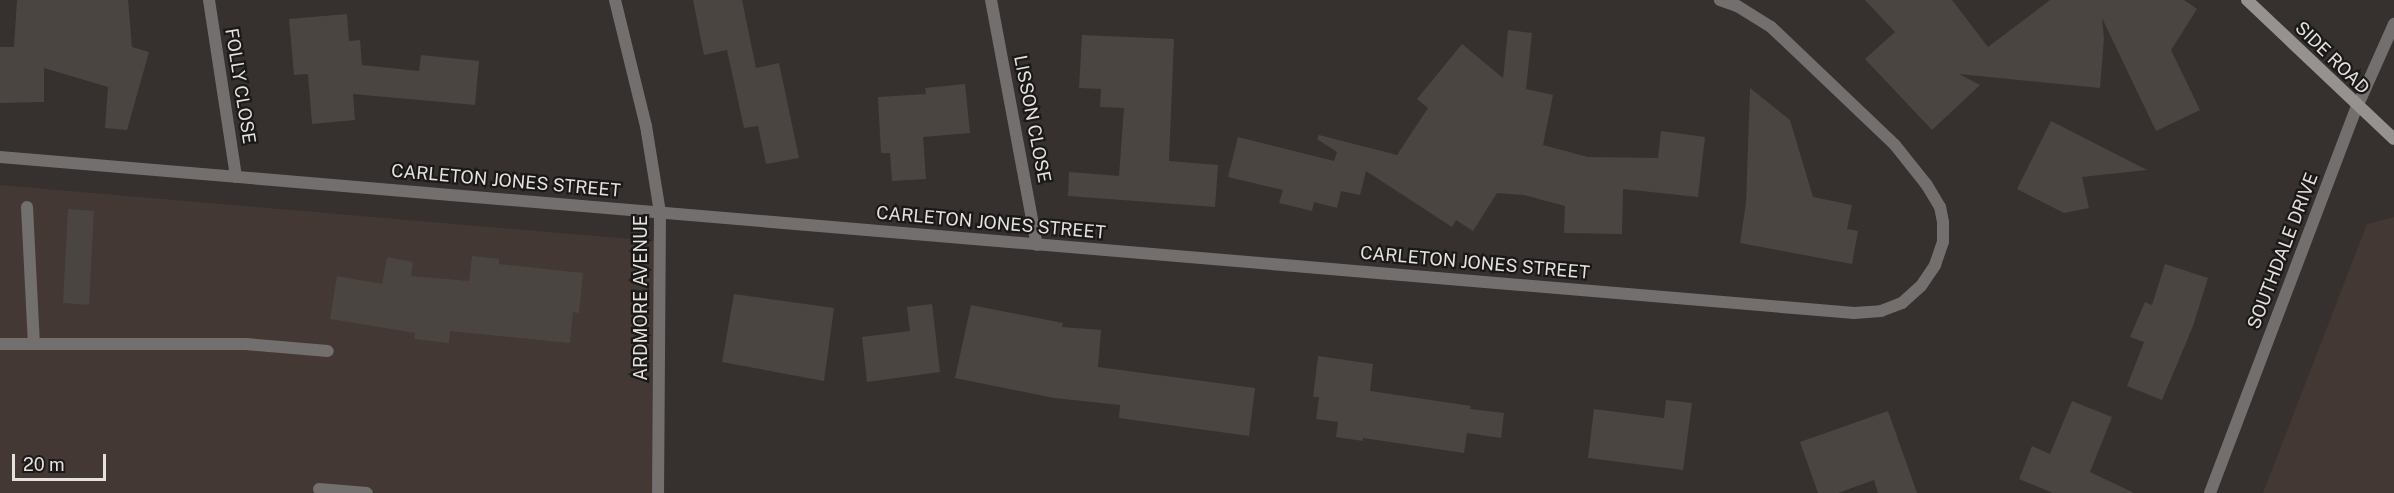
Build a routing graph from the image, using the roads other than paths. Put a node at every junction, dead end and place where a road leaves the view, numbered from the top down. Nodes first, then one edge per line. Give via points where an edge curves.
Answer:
1 (209, 0) edge
2 (615, 0) edge
3 (991, 0) edge
4 (1720, 0) edge
5 (2247, 0) edge
6 (2394, 24) edge
7 (2357, 107) junction
8 (2394, 139) edge
9 (0, 157) edge
10 (236, 177) junction
11 (27, 207) dead end
12 (660, 212) junction
13 (1037, 245) junction
14 (0, 344) edge
15 (34, 344) junction
16 (328, 351) dead end
17 (320, 489) dead end
18 (367, 493) edge
19 (658, 493) edge
20 (2210, 493) edge

1 - 10 street, FOLLY CLOSE
2 - 12 street, ARDMORE AVENUE via 650,147
3 - 13 street, LISSON CLOSE
4 - 13 street, CARLETON JONES STREET via 1771,27 1895,145 1940,207 1943,242 1935,265 1921,286 1902,303 1881,312 1854,313
5 - 7 street, SIDE ROAD
6 - 7 street, SOUTHDALE DRIVE
7 - 8 street, SIDE ROAD
7 - 20 street, SOUTHDALE DRIVE
9 - 10 street, CARLETON JONES STREET
10 - 12 street, CARLETON JONES STREET
11 - 15 street
12 - 13 street, CARLETON JONES STREET
12 - 19 street, ARDMORE AVENUE
14 - 15 street
15 - 16 street via 246,344
17 - 18 street

